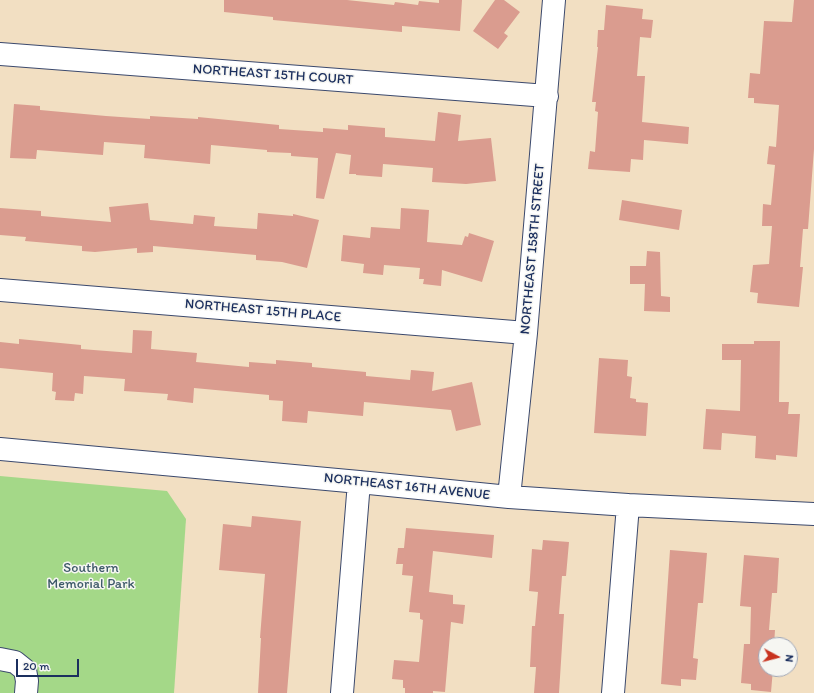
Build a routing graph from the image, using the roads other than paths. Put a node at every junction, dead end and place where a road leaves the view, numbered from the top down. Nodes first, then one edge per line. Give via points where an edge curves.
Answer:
1 (554, 0) edge
2 (0, 54) edge
3 (547, 96) junction
4 (0, 290) edge
5 (526, 333) junction
6 (0, 449) edge
7 (359, 482) junction
8 (509, 497) junction
9 (628, 505) junction
10 (814, 514) edge
11 (0, 659) edge
12 (26, 693) edge
13 (342, 693) edge
14 (613, 693) edge

1 - 3 street, NORTHEAST 158TH STREET
2 - 3 street, NORTHEAST 15TH COURT
3 - 5 street, NORTHEAST 158TH STREET
4 - 5 street, NORTHEAST 15TH PLACE
5 - 8 street, NORTHEAST 158TH STREET
6 - 7 street, NORTHEAST 16TH AVENUE
7 - 8 street, NORTHEAST 16TH AVENUE
7 - 13 street
8 - 9 street, NORTHEAST 16TH AVENUE
9 - 10 street, NORTHEAST 16TH AVENUE
9 - 14 street
11 - 12 street via 15,662 24,670 27,681

